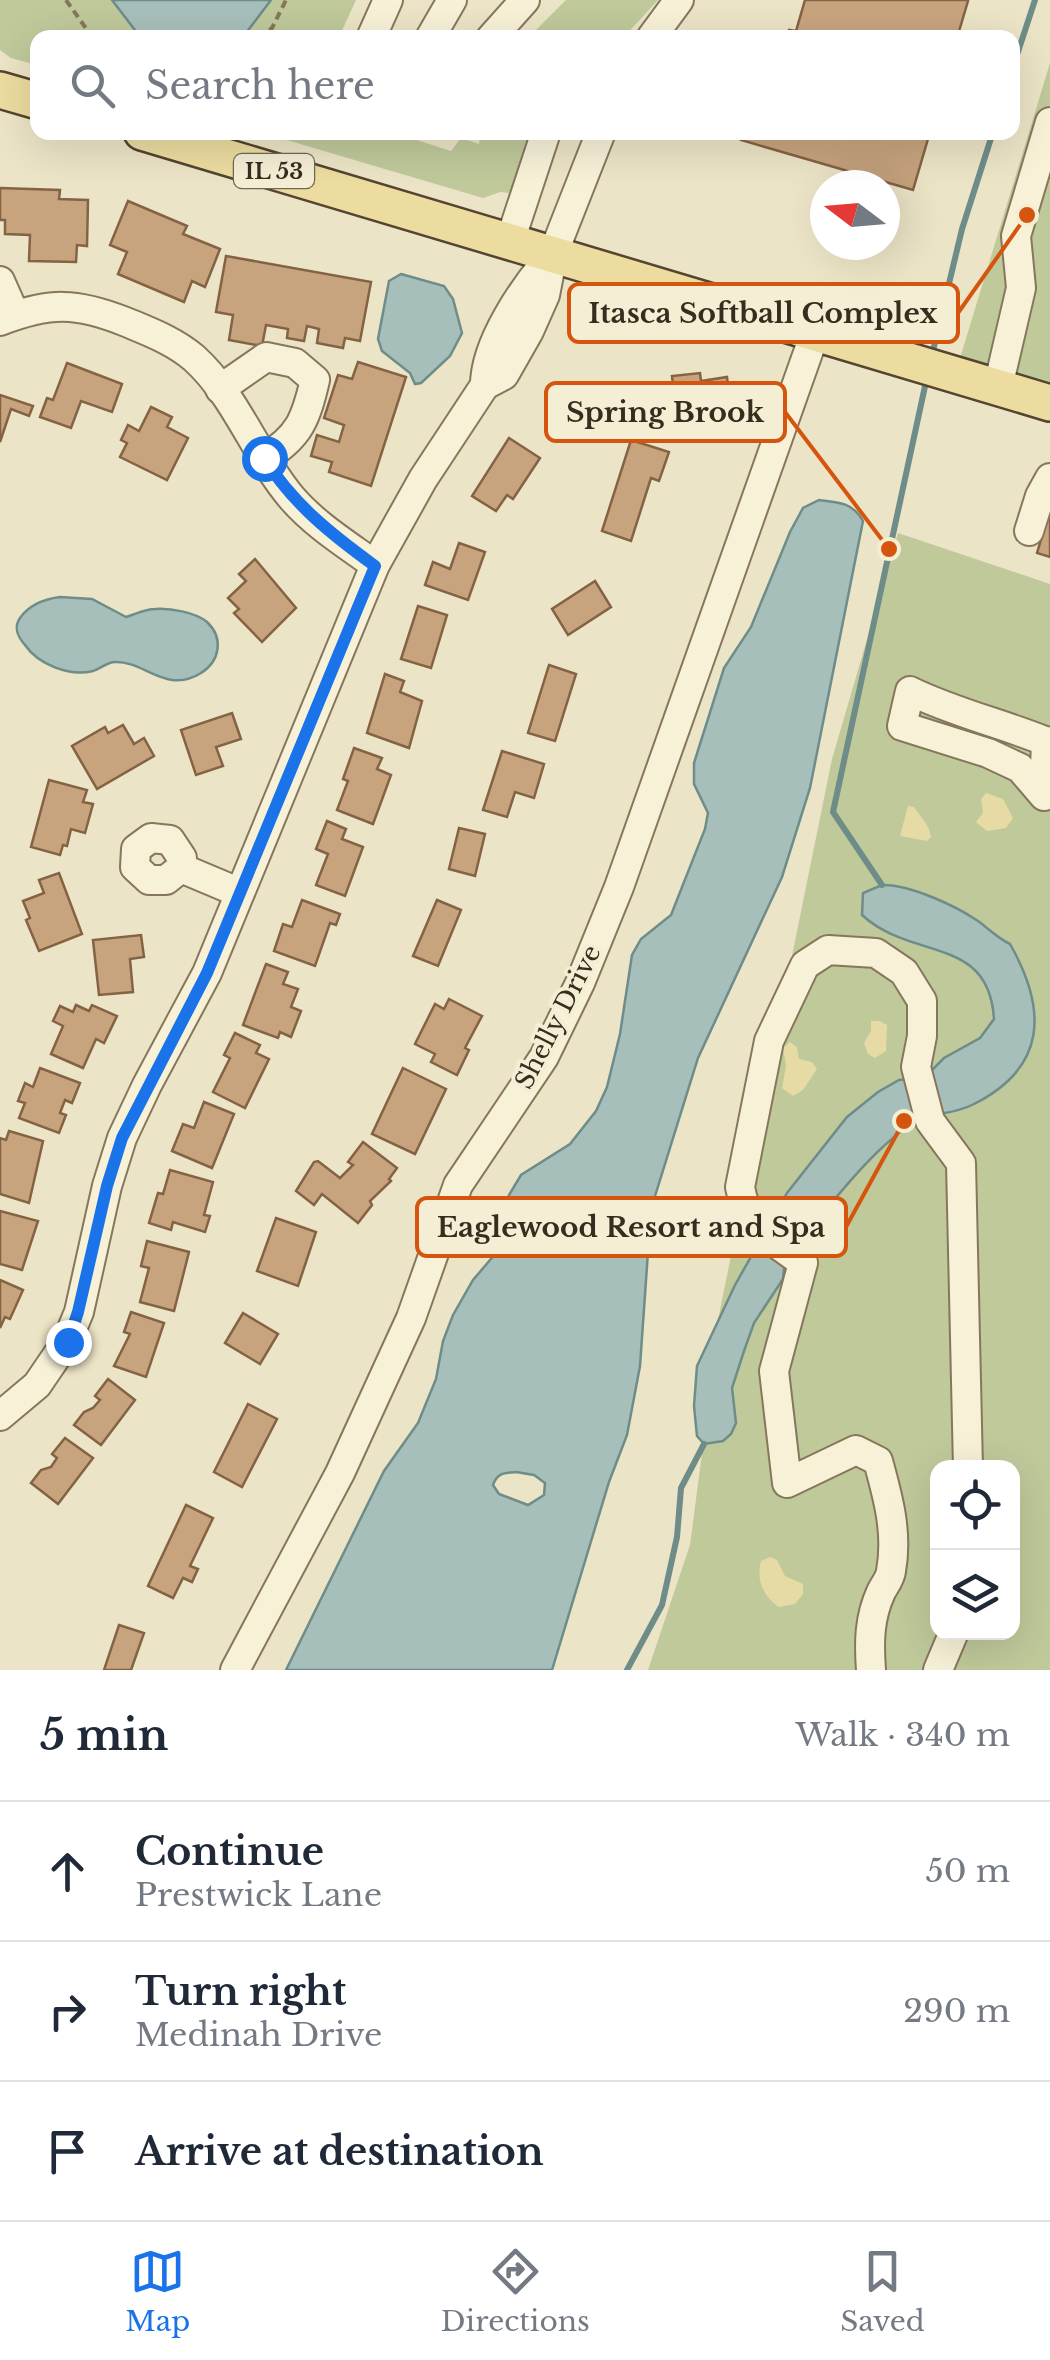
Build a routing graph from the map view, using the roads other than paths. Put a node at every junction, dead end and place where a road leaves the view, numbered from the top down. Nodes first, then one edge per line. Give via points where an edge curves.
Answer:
1 (388, 0) edge
2 (452, 0) edge
3 (525, 0) edge
4 (679, 0) edge
5 (375, 30) edge
6 (435, 30) edge
7 (498, 30) edge
8 (657, 30) edge
9 (0, 90) edge
10 (30, 99) edge
11 (1050, 122) edge
12 (169, 140) edge
13 (543, 140) edge
14 (598, 140) edge
15 (510, 241) junction
16 (553, 254) junction
17 (0, 280) edge
18 (8, 318) edge
19 (815, 333) junction
20 (998, 387) junction
21 (220, 390) junction
22 (1050, 403) edge
23 (264, 458) junction
24 (1050, 478) edge
25 (1029, 531) dead end
26 (375, 566) junction
27 (1048, 742) edge
28 (1047, 806) edge
29 (181, 868) dead end
30 (238, 892) junction
31 (0, 1416) edge
32 (968, 1460) edge
33 (951, 1640) edge
34 (236, 1670) edge
35 (871, 1670) edge
36 (938, 1670) edge

1 - 5 street
2 - 6 street
3 - 7 street
4 - 8 street
9 - 10 main road
11 - 20 street via 1016,236 1021,288
12 - 15 main road, IL 53
13 - 15 street
14 - 16 street
15 - 16 main road, IL 53
16 - 19 main road, IL 53
16 - 26 street via 524,286 485,363 485,385
17 - 18 street
18 - 21 street via 63,305 102,312 171,342
19 - 20 main road, IL 53
19 - 34 street, Shelly Drive via 580,983 544,1058 458,1184 411,1318
20 - 22 main road, IL 53
21 - 23 street
21 - 23 street via 266,357 296,363 315,380 305,423
23 - 26 street via 294,501
24 - 25 street
26 - 30 street
27 - 28 street
27 - 28 street via 910,691 902,726 1020,768
29 - 30 street
30 - 31 street via 207,973 122,1138 68,1342 37,1385
32 - 35 street via 962,1163 930,1121 916,1067 922,1001 904,972 876,953 828,950 804,965 769,1041 740,1187 744,1210 759,1232 803,1263 774,1371 786,1483 856,1450 878,1461 892,1514 891,1576 868,1636
33 - 36 street

